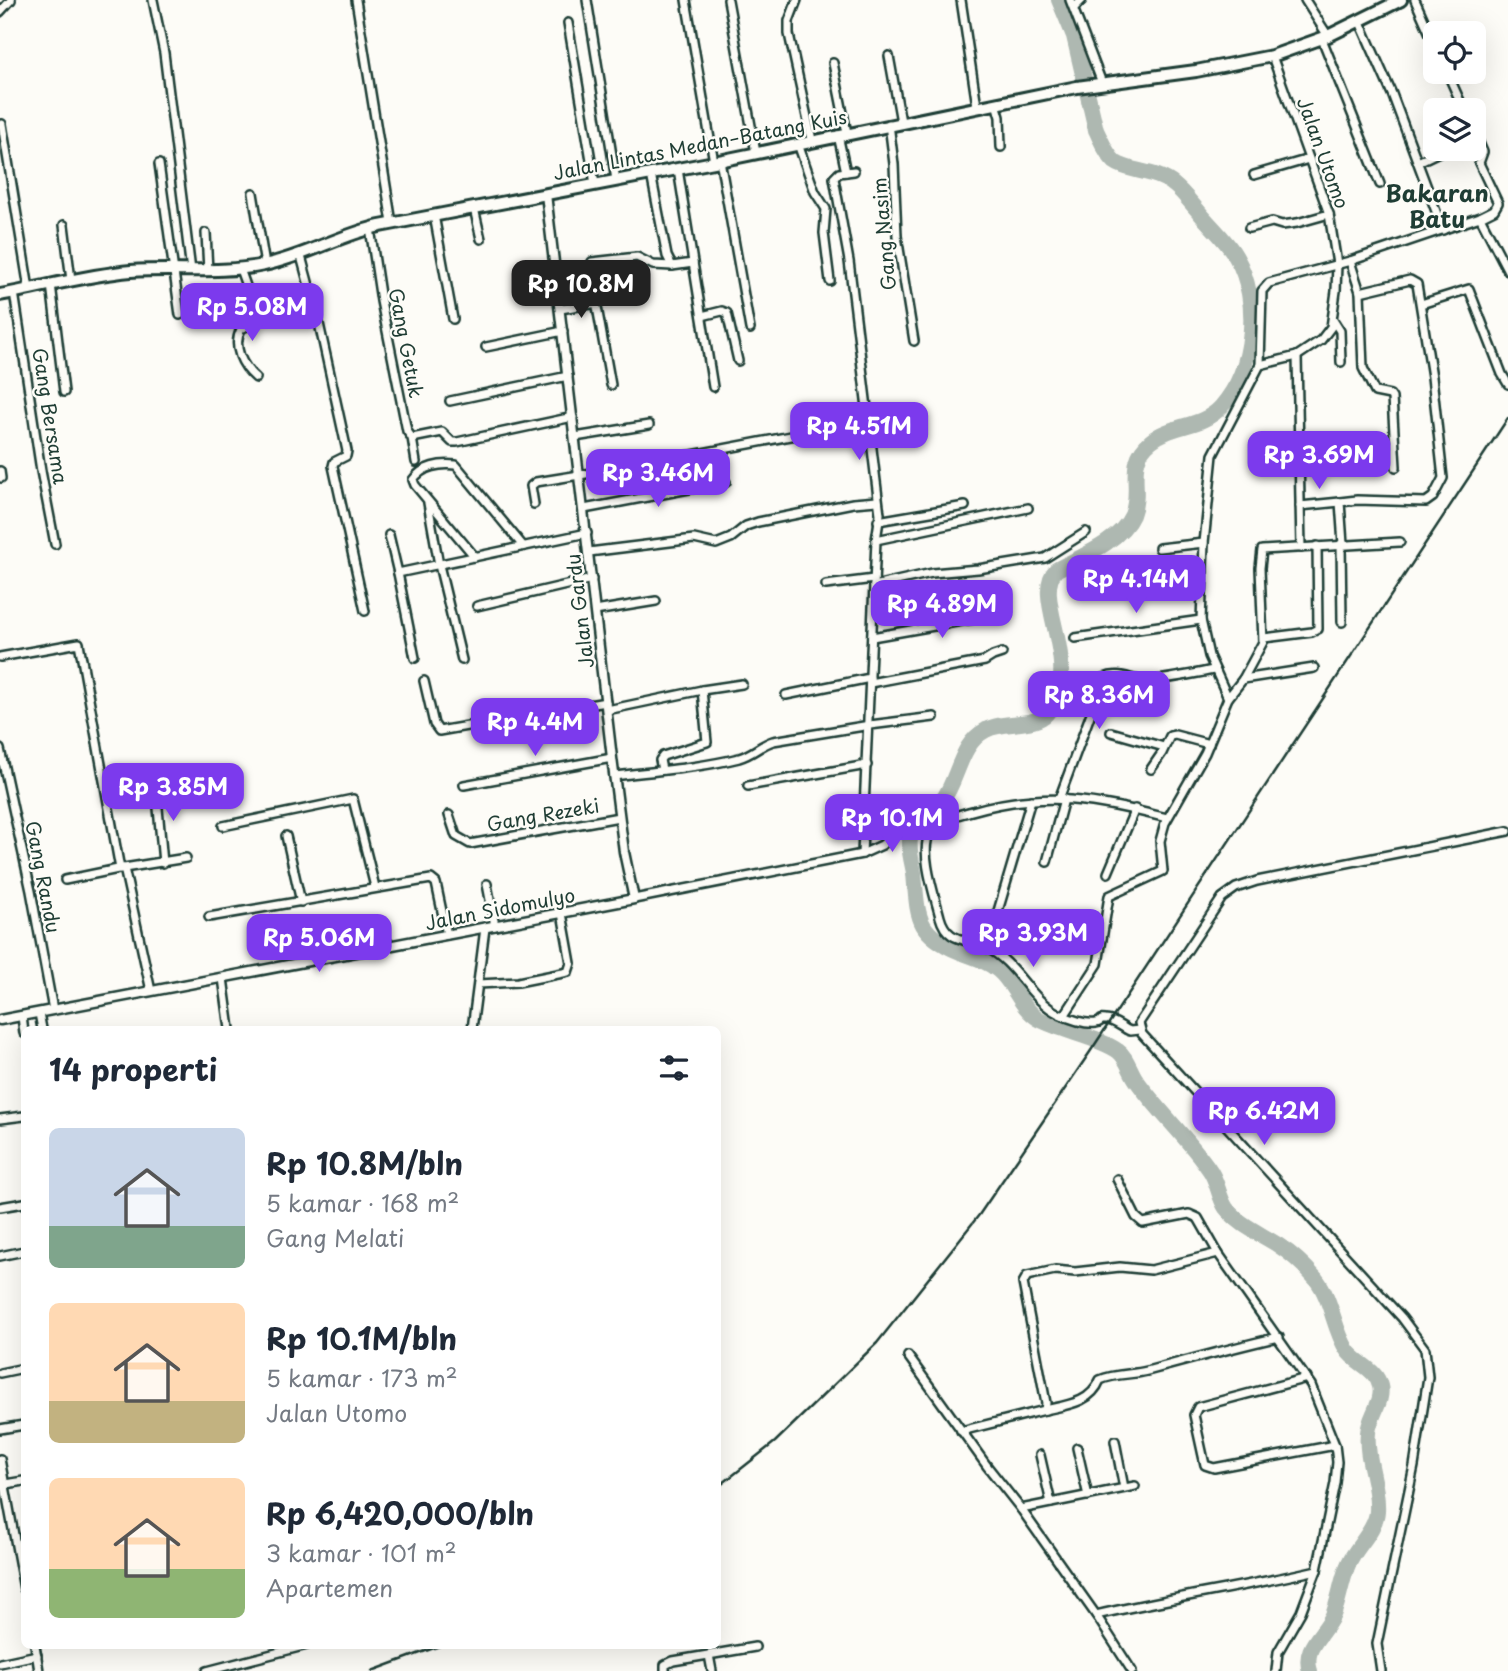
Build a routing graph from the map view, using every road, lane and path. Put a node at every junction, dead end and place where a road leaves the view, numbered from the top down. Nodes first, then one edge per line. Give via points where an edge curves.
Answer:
1 (11, 0) edge
2 (153, 0) edge
3 (356, 0) edge
4 (587, 0) edge
5 (686, 0) edge
6 (728, 0) edge
7 (797, 0) edge
8 (961, 0) edge
9 (1082, 0) edge
10 (1305, 0) edge
11 (1415, 0) edge
12 (1396, 1) edge
13 (1072, 4) edge
14 (0, 12) edge
15 (1424, 21) edge
16 (1360, 22) junction
17 (568, 23) dead end
18 (1325, 38) junction
19 (889, 56) dead end
20 (1272, 56) junction
21 (833, 63) dead end
22 (1097, 84) junction
23 (996, 103) junction
24 (977, 106) junction
25 (901, 122) junction
26 (2, 124) edge
27 (889, 124) junction
28 (843, 134) junction
29 (812, 141) junction
30 (797, 144) junction
31 (1001, 147) dead end
32 (756, 153) junction
33 (1309, 159) junction
34 (1423, 160) edge
35 (717, 161) junction
36 (1480, 161) edge
37 (1418, 162) junction
38 (159, 164) dead end
39 (678, 169) junction
40 (650, 174) junction
41 (1254, 175) dead end
42 (616, 180) junction
43 (595, 184) junction
44 (1380, 184) dead end
45 (253, 193) dead end
46 (546, 194) junction
47 (474, 208) junction
48 (1329, 214) junction
49 (434, 215) junction
50 (1480, 217) junction
51 (392, 223) junction
52 (64, 225) dead end
53 (370, 228) junction
54 (1249, 228) dead end
55 (1443, 230) junction
56 (205, 233) dead end
57 (481, 239) dead end
58 (301, 256) junction
59 (1350, 261) junction
60 (693, 263) junction
61 (1337, 264) junction
62 (265, 265) junction
63 (672, 266) junction
64 (240, 269) junction
65 (208, 270) junction
66 (172, 271) junction
67 (191, 271) junction
68 (1508, 271) edge
69 (71, 281) junction
70 (830, 281) dead end
71 (51, 284) junction
72 (29, 289) junction
73 (14, 292) junction
74 (1360, 292) junction
75 (0, 295) edge
76 (597, 303) junction
77 (1421, 304) junction
78 (560, 309) junction
79 (180, 315) dead end
80 (702, 316) junction
81 (453, 319) dead end
82 (1333, 320) junction
83 (750, 329) dead end
84 (563, 331) junction
85 (914, 341) dead end
86 (486, 347) dead end
87 (1297, 356) junction
88 (738, 361) dead end
89 (1342, 362) dead end
90 (1261, 365) junction
91 (569, 376) junction
92 (256, 377) dead end
93 (1508, 384) edge
94 (611, 385) dead end
95 (713, 387) dead end
96 (64, 392) dead end
97 (450, 401) dead end
98 (573, 417) junction
99 (869, 421) junction
100 (649, 425) dead end
101 (575, 436) junction
102 (411, 438) junction
103 (416, 462) dead end
104 (1395, 467) dead end
105 (580, 474) junction
106 (726, 482) dead end
107 (877, 501) junction
108 (428, 502) junction
109 (1340, 502) junction
110 (534, 504) dead end
111 (965, 506) dead end
112 (1300, 506) junction
113 (1028, 508) dead end
114 (584, 509) junction
115 (878, 521) junction
116 (1086, 532) dead end
117 (587, 533) junction
118 (389, 535) dead end
119 (876, 540) junction
120 (1400, 542) dead end
121 (1204, 543) junction
122 (55, 544) dead end
123 (1342, 544) junction
124 (523, 546) junction
125 (1317, 546) junction
126 (1159, 548) dead end
127 (1301, 548) junction
128 (589, 552) junction
129 (475, 557) junction
130 (439, 565) junction
131 (398, 573) junction
132 (592, 579) junction
133 (874, 582) junction
134 (826, 585) dead end
135 (656, 601) dead end
136 (477, 606) dead end
137 (365, 611) dead end
138 (595, 611) junction
139 (1007, 613) dead end
140 (1201, 620) junction
141 (1342, 622) dead end
142 (872, 637) junction
143 (1075, 638) dead end
144 (1264, 638) junction
145 (1002, 653) dead end
146 (0, 657) edge
147 (415, 658) dead end
148 (462, 660) dead end
149 (1314, 668) dead end
150 (1214, 670) junction
151 (1244, 679) junction
152 (870, 680) junction
153 (424, 681) dead end
154 (743, 684) dead end
155 (702, 690) junction
156 (786, 695) dead end
157 (1228, 698) junction
158 (607, 706) junction
159 (934, 717) dead end
160 (870, 724) junction
161 (1111, 732) dead end
162 (1209, 744) junction
163 (1164, 747) junction
164 (0, 750) edge
165 (611, 758) junction
166 (867, 765) junction
167 (1151, 769) dead end
168 (662, 770) junction
169 (614, 776) junction
170 (464, 785) dead end
171 (156, 786) dead end
172 (748, 786) dead end
173 (1062, 799) junction
174 (1031, 800) junction
175 (1135, 809) junction
176 (449, 815) dead end
177 (619, 817) junction
178 (1167, 817) junction
179 (223, 826) dead end
180 (926, 831) junction
181 (1508, 831) edge
182 (286, 836) dead end
183 (862, 854) junction
184 (186, 858) dead end
185 (1047, 862) dead end
186 (163, 863) junction
187 (122, 869) junction
188 (1108, 873) dead end
189 (65, 880) dead end
190 (486, 884) dead end
191 (375, 887) junction
192 (634, 900) junction
193 (301, 902) junction
194 (562, 914) junction
195 (209, 918) dead end
196 (495, 926) junction
197 (485, 928) junction
198 (447, 935) junction
199 (987, 948) junction
200 (223, 978) junction
201 (478, 984) junction
202 (150, 991) junction
203 (53, 1010) junction
204 (38, 1013) junction
205 (22, 1016) junction
206 (1064, 1016) junction
207 (0, 1020) edge
208 (23, 1026) edge
209 (41, 1026) edge
210 (230, 1026) edge
211 (472, 1026) edge
212 (1139, 1030) junction
213 (21, 1116) edge
214 (0, 1119) edge
215 (1117, 1179) dead end
216 (21, 1204) edge
217 (0, 1207) edge
218 (21, 1252) edge
219 (1218, 1253) junction
220 (0, 1256) edge
221 (1279, 1337) junction
222 (908, 1356) dead end
223 (21, 1369) edge
224 (0, 1373) edge
225 (1307, 1378) junction
226 (1045, 1410) junction
227 (21, 1425) edge
228 (0, 1429) edge
229 (961, 1431) junction
230 (1115, 1441) dead end
231 (1335, 1445) junction
232 (1077, 1448) dead end
233 (1040, 1455) dead end
234 (0, 1459) edge
235 (21, 1482) edge
236 (2, 1485) edge
237 (1135, 1486) dead end
238 (1124, 1488) junction
239 (1088, 1496) junction
240 (1051, 1503) junction
241 (1021, 1509) junction
242 (10, 1513) junction
243 (0, 1515) edge
244 (1317, 1570) junction
245 (21, 1573) edge
246 (1096, 1615) junction
247 (755, 1647) dead end
248 (36, 1649) edge
249 (292, 1649) edge
250 (37, 1655) junction
251 (709, 1655) junction
252 (0, 1663) edge
253 (40, 1671) edge
254 (207, 1671) edge
255 (665, 1671) edge
256 (712, 1671) edge
257 (1132, 1671) edge
258 (1276, 1671) edge
259 (1381, 1671) edge

1 - 14 street
2 - 67 street via 164,53
3 - 51 street
4 - 42 street
5 - 35 street
6 - 32 street
7 - 29 street via 789,34
8 - 24 street
9 - 13 street
10 - 18 street
11 - 15 street
12 - 16 highway, Jalan Lintas Medan–Batang Kuis
13 - 22 street
16 - 18 highway, Jalan Lintas Medan–Batang Kuis
16 - 37 street
17 - 43 street
18 - 20 highway, Jalan Lintas Medan–Batang Kuis
18 - 44 street
19 - 25 street
20 - 22 highway, Jalan Lintas Medan–Batang Kuis
20 - 33 street, Jalan Utomo
21 - 28 street
22 - 23 highway, Jalan Lintas Medan–Batang Kuis
23 - 24 highway, Jalan Lintas Medan–Batang Kuis
23 - 31 street
24 - 25 highway, Jalan Lintas Medan–Batang Kuis
25 - 27 highway, Jalan Lintas Medan–Batang Kuis
26 - 72 street
27 - 28 highway, Jalan Lintas Medan–Batang Kuis
27 - 85 street, Gang Nasim via 897,236
28 - 29 highway, Jalan Lintas Medan–Batang Kuis
28 - 99 street via 850,171 834,178
29 - 30 highway, Jalan Lintas Medan–Batang Kuis
30 - 32 highway, Jalan Lintas Medan–Batang Kuis
30 - 70 street via 826,209
32 - 35 highway, Jalan Lintas Medan–Batang Kuis
33 - 41 street
33 - 48 street, Jalan Utomo
34 - 37 street
35 - 39 highway, Jalan Lintas Medan–Batang Kuis
35 - 83 street
36 - 50 street via 1498,204
37 - 55 street
38 - 66 street
39 - 40 highway, Jalan Lintas Medan–Batang Kuis
39 - 60 street
40 - 42 highway, Jalan Lintas Medan–Batang Kuis
40 - 63 street
42 - 43 highway, Jalan Lintas Medan–Batang Kuis
43 - 46 highway, Jalan Lintas Medan–Batang Kuis
45 - 62 street
46 - 47 highway, Jalan Lintas Medan–Batang Kuis
46 - 78 street, Jalan Gardu
47 - 49 highway, Jalan Lintas Medan–Batang Kuis
47 - 57 street
48 - 54 street
48 - 61 street, Jalan Utomo
49 - 51 highway, Jalan Lintas Medan–Batang Kuis
49 - 81 street
50 - 55 street
50 - 68 street
51 - 53 highway, Jalan Lintas Medan–Batang Kuis
52 - 69 street
53 - 58 highway, Jalan Lintas Medan–Batang Kuis
53 - 102 street, Gang Getuk
55 - 59 street
56 - 65 street
58 - 62 highway, Jalan Lintas Medan–Batang Kuis
58 - 137 street via 346,451 333,466
59 - 61 street
59 - 74 street
60 - 63 street
60 - 80 street
61 - 82 street, Jalan Utomo
61 - 90 street via 1264,286
62 - 64 highway, Jalan Lintas Medan–Batang Kuis
63 - 76 street via 649,264 637,257 593,261
64 - 65 highway, Jalan Lintas Medan–Batang Kuis
64 - 92 street via 253,323 241,329 238,341 244,366
65 - 67 highway, Jalan Lintas Medan–Batang Kuis
66 - 67 highway, Jalan Lintas Medan–Batang Kuis
66 - 69 highway, Jalan Lintas Medan–Batang Kuis via 112,273
66 - 79 street
69 - 71 highway, Jalan Lintas Medan–Batang Kuis
71 - 72 highway, Jalan Lintas Medan–Batang Kuis
71 - 96 street
72 - 73 highway, Jalan Lintas Medan–Batang Kuis
73 - 75 highway, Jalan Lintas Medan–Batang Kuis
73 - 122 street, Gang Bersama
74 - 77 street via 1413,280
74 - 104 street via 1363,368 1374,390 1392,398
76 - 78 street
76 - 94 street
77 - 93 street via 1469,289
77 - 109 street via 1443,482 1426,502
78 - 84 street, Jalan Gardu
80 - 88 street via 727,313
80 - 95 street
82 - 87 street via 1328,333
82 - 89 street, Jalan Utomo via 1340,331
84 - 86 street
84 - 91 street, Jalan Gardu
87 - 90 street
87 - 112 street
90 - 121 street via 1215,448
91 - 97 street
91 - 98 street, Jalan Gardu
98 - 101 street, Jalan Gardu
98 - 102 street via 457,442 440,432
99 - 105 street
99 - 107 street
100 - 101 street
101 - 105 street, Jalan Gardu
102 - 103 street, Gang Getuk
105 - 110 street via 532,484
105 - 114 street, Jalan Gardu
106 - 114 street
107 - 115 street
107 - 128 street via 758,522 716,544 694,540
108 - 124 street via 414,483 415,476 428,468 456,465
108 - 129 street
108 - 130 street
109 - 112 street
109 - 123 street
111 - 115 street
112 - 127 street
113 - 119 street
114 - 117 street, Jalan Gardu
115 - 119 street
116 - 133 street via 1040,559
117 - 124 street
117 - 128 street, Jalan Gardu
118 - 131 street
119 - 133 street
120 - 123 street
121 - 126 street
121 - 140 street
123 - 125 street
123 - 141 street
124 - 129 street
125 - 127 street
125 - 144 street via 1318,629
127 - 144 street via 1262,550
128 - 132 street, Jalan Gardu
129 - 130 street
130 - 131 street
130 - 148 street
131 - 147 street
132 - 136 street
132 - 138 street, Jalan Gardu
133 - 134 street
133 - 142 street
135 - 138 street
138 - 158 street, Jalan Gardu
139 - 142 street
140 - 143 street
140 - 150 street
142 - 152 street
144 - 151 street
145 - 152 street via 985,661
146 - 187 street via 79,643
149 - 151 street
150 - 157 street
150 - 173 street via 1146,681 1121,675 1104,678
151 - 157 street
152 - 156 street
152 - 160 street
153 - 158 street via 439,730
154 - 155 street
155 - 158 street
155 - 168 street via 707,741 663,755
157 - 162 street
158 - 165 street, Jalan Gardu
159 - 160 street
160 - 166 street
160 - 168 street via 773,741 738,758
161 - 163 street
162 - 163 street via 1172,735
162 - 178 street
163 - 167 street
164 - 203 street, Gang Randu
165 - 169 street, Jalan Gardu
165 - 170 street
166 - 172 street
166 - 183 street
168 - 169 street
169 - 177 street, Jalan Gardu
171 - 186 street
173 - 174 street
173 - 175 street
173 - 185 street
174 - 180 street via 981,808
174 - 199 street
175 - 178 street
175 - 188 street
176 - 177 street, Gang Rezeki via 456,836 470,844
177 - 192 street, Jalan Gardu
178 - 206 street via 1160,841 1163,871 1108,896 1098,964
179 - 191 street via 353,799
180 - 183 street via 904,821 882,845
180 - 199 street via 927,859 942,926 955,937
181 - 212 street via 1257,881 1230,891 1211,911 1146,1010
182 - 193 street
183 - 192 street
184 - 186 street
186 - 187 street
187 - 189 street
187 - 202 street
190 - 196 street
191 - 193 street
191 - 198 street via 434,879
192 - 194 street, Jalan Sidomulyo
193 - 195 street
194 - 196 street, Jalan Sidomulyo
194 - 201 street via 570,970 542,979
196 - 197 street, Jalan Sidomulyo
197 - 198 street, Jalan Sidomulyo
197 - 201 street
198 - 200 street, Jalan Sidomulyo
199 - 206 street via 1016,971 1044,1004
200 - 202 street, Jalan Sidomulyo
200 - 210 street
201 - 211 street
202 - 203 street, Jalan Sidomulyo
203 - 204 street, Jalan Sidomulyo
204 - 205 street, Jalan Sidomulyo
204 - 209 street
205 - 207 street, Jalan Sidomulyo
205 - 208 street
206 - 212 street via 1095,1023 1103,1019 1130,1031
212 - 259 street via 1402,1318 1425,1349 1429,1365 1426,1397 1377,1644
213 - 214 street
215 - 219 street via 1140,1222 1194,1215
216 - 217 street
218 - 220 street
219 - 221 street
219 - 226 street via 1151,1270 1055,1270 1025,1278
221 - 225 street
221 - 226 street via 1144,1372 1106,1377 1080,1401
222 - 229 street
223 - 224 street
225 - 231 street
225 - 231 street via 1198,1407 1194,1415 1205,1465 1214,1468
226 - 229 street
227 - 228 street
229 - 241 street
230 - 238 street
231 - 244 street via 1335,1483
232 - 239 street
233 - 240 street
234 - 236 street
235 - 236 street
236 - 242 street
237 - 238 street
238 - 239 street
239 - 240 street
240 - 241 street
241 - 246 street
242 - 243 street
242 - 245 street
244 - 246 street
244 - 258 street via 1301,1612 1278,1652
246 - 257 street
247 - 251 street
248 - 250 street
249 - 254 street
250 - 252 street
250 - 253 street
251 - 255 street via 668,1662
251 - 256 street

